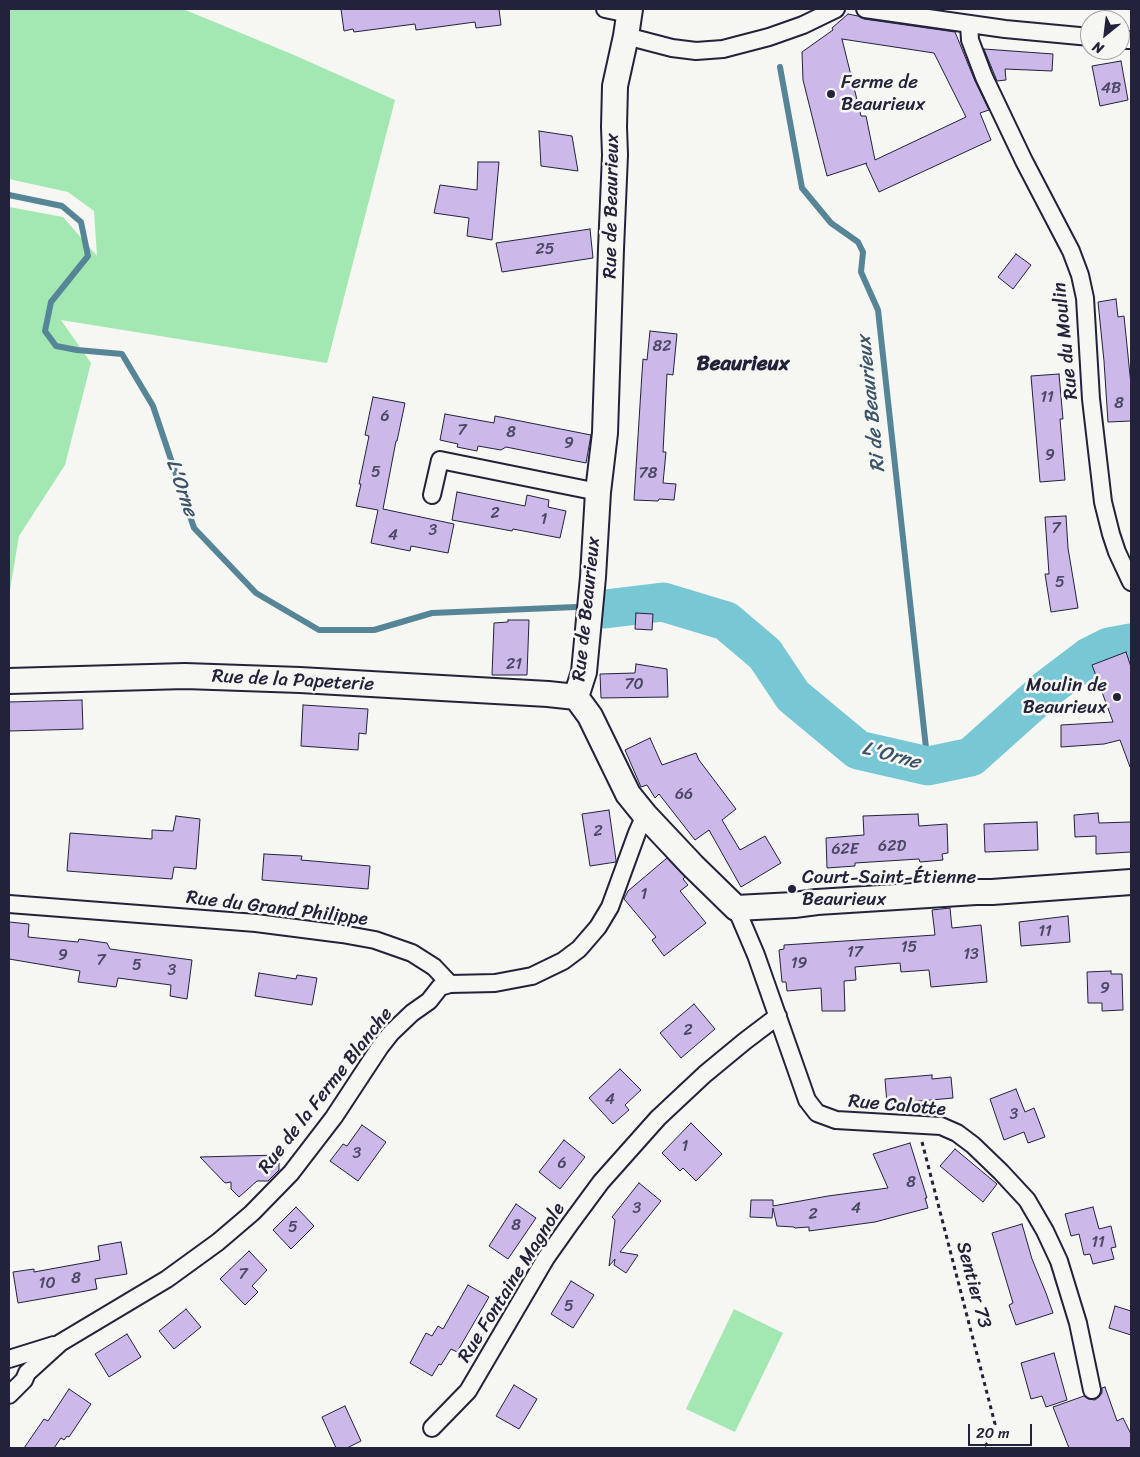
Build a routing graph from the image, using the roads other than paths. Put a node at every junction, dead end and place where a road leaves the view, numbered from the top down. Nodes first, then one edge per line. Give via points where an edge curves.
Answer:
1 (605, 9) edge
2 (629, 9) edge
3 (836, 9) edge
4 (865, 9) edge
5 (969, 24) junction
6 (626, 36) junction
7 (1080, 37) edge
8 (598, 492) junction
9 (432, 495) dead end
10 (1131, 582) edge
11 (9, 681) edge
12 (576, 697) junction
13 (646, 815) junction
14 (1131, 882) edge
15 (9, 904) edge
16 (736, 908) junction
17 (450, 984) junction
18 (778, 1016) junction
19 (60, 1343) junction
20 (9, 1359) edge
21 (16, 1385) edge
22 (1092, 1390) dead end
23 (432, 1428) dead end

1 - 2 street via 619,12
2 - 6 street, Rue de Beaurieux
3 - 6 street via 803,25 723,49 680,49
4 - 5 street
5 - 7 street
5 - 10 street, Rue du Moulin via 970,40 984,77 1080,275 1085,298 1103,502 1117,552
6 - 8 street, Rue de Beaurieux via 615,86 605,432
8 - 9 street via 440,460
8 - 12 street, Rue de Beaurieux via 584,672
11 - 12 street, Rue de la Papeterie via 185,676
12 - 13 street, Rue de Beaurieux via 590,716 628,794
13 - 16 street, Rue de Beaurieux
13 - 17 street via 610,907 579,949 563,962 532,976 495,983
14 - 16 street
15 - 17 street, Rue du Grand Philippe via 256,923 342,934 375,940 412,953 434,967
16 - 18 street, Rue Calotte
17 - 19 street, Rue de la Ferme Blanche via 440,987 429,1001 391,1032 334,1117 291,1173 252,1213 167,1279
18 - 22 street, Rue Calotte via 807,1100 817,1113 836,1120 941,1126 957,1133 1001,1172 1026,1200 1059,1261 1078,1323
18 - 23 street, Rue Fontaine Magnole via 705,1074 658,1118 607,1175 546,1258 468,1391
19 - 20 street, Rue de la Ferme Blanche
19 - 21 street, Rue de la Ferme Blanche
20 - 21 street via 23,1366

